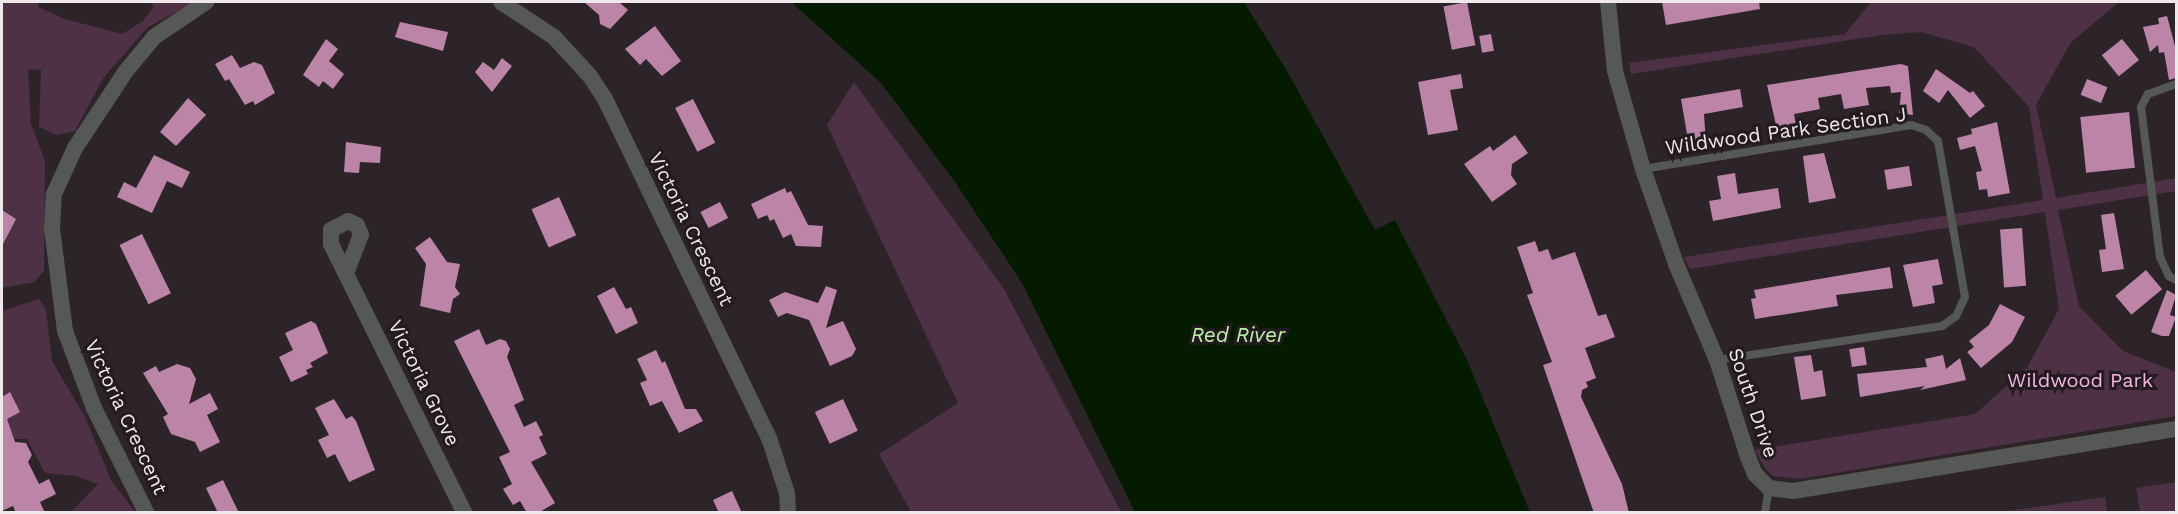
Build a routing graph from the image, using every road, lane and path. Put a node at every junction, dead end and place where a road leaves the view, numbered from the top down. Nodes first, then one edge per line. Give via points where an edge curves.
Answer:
1 (206, 2) edge
2 (501, 2) edge
3 (1608, 2) edge
4 (2176, 84) edge
5 (1643, 169) junction
6 (347, 271) dead end
7 (2176, 280) edge
8 (1717, 360) junction
9 (2176, 429) edge
10 (1769, 488) junction
11 (146, 513) edge
12 (464, 513) edge
13 (788, 513) edge
14 (1765, 513) edge

1 - 11 street, Victoria Crescent via 154,37 126,71 75,148 54,194 52,228 65,331 94,408
2 - 13 street, Victoria Crescent via 554,38 590,76 605,99 769,438 787,493
3 - 5 street, South Drive via 1615,71
4 - 7 lane via 2148,94 2140,107 2160,257 2169,276
5 - 8 street, South Drive via 1676,264
5 - 8 lane, Wildwood Park Section J via 1911,125 1926,130 1938,141 1965,297 1956,316 1942,326
6 - 12 street, Victoria Grove
8 - 10 street, South Drive via 1748,457 1755,474
9 - 10 street, South Drive via 1794,491
10 - 14 lane

